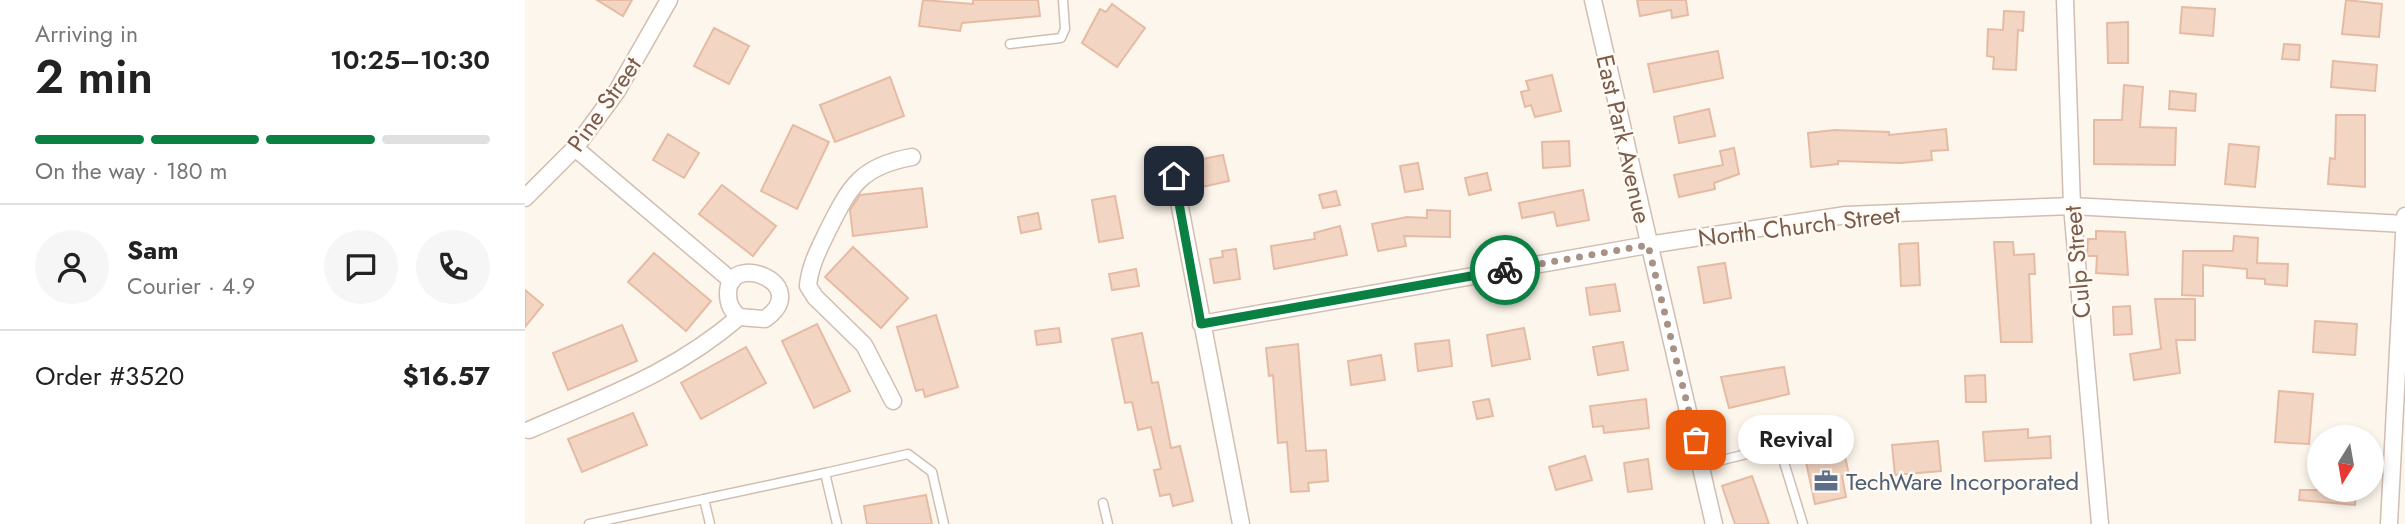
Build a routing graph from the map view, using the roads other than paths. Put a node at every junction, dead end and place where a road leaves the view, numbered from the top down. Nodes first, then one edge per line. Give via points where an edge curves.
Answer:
1 (669, 0) edge
2 (1063, 0) edge
3 (1593, 0) edge
4 (2065, 0) edge
5 (1010, 44) dead end
6 (575, 148) junction
7 (912, 157) dead end
8 (1174, 176) dead end
9 (525, 198) edge
10 (2072, 206) junction
11 (2405, 216) edge
12 (2405, 224) edge
13 (1648, 245) junction
14 (732, 281) junction
15 (808, 286) junction
16 (779, 291) junction
17 (739, 317) junction
18 (1201, 324) junction
19 (893, 401) dead end
20 (529, 430) dead end
21 (1702, 465) junction
22 (825, 473) junction
23 (704, 499) junction
24 (1103, 503) dead end
25 (589, 524) edge
26 (710, 524) edge
27 (837, 524) edge
28 (944, 524) edge
29 (1108, 524) edge
30 (1241, 524) edge
31 (1714, 524) edge
32 (1803, 524) edge
33 (2100, 524) edge
34 (2389, 524) edge

1 - 6 street, Pine Street via 617,91
2 - 5 lane via 1065,29 1061,38
3 - 13 street, East Park Avenue
4 - 10 street, Culp Street
6 - 9 street, Pine Street
6 - 14 street
7 - 15 street via 877,166 849,189 814,258
8 - 18 street
10 - 12 street, North Church Street
10 - 13 street, North Church Street via 1846,215
10 - 33 street, Culp Street
11 - 12 street
12 - 34 street
13 - 18 street, North Church Street
13 - 21 street, East Park Avenue
14 - 16 street via 743,274 761,273
14 - 17 street via 729,305
15 - 16 street
15 - 19 street via 814,298 864,345
16 - 17 street via 776,307 765,319
17 - 20 street via 670,369
18 - 30 street
21 - 31 street, East Park Avenue
21 - 32 lane via 1779,446
22 - 23 lane
22 - 27 lane
22 - 28 lane via 908,454 932,472
23 - 25 lane
23 - 26 lane
24 - 29 lane

